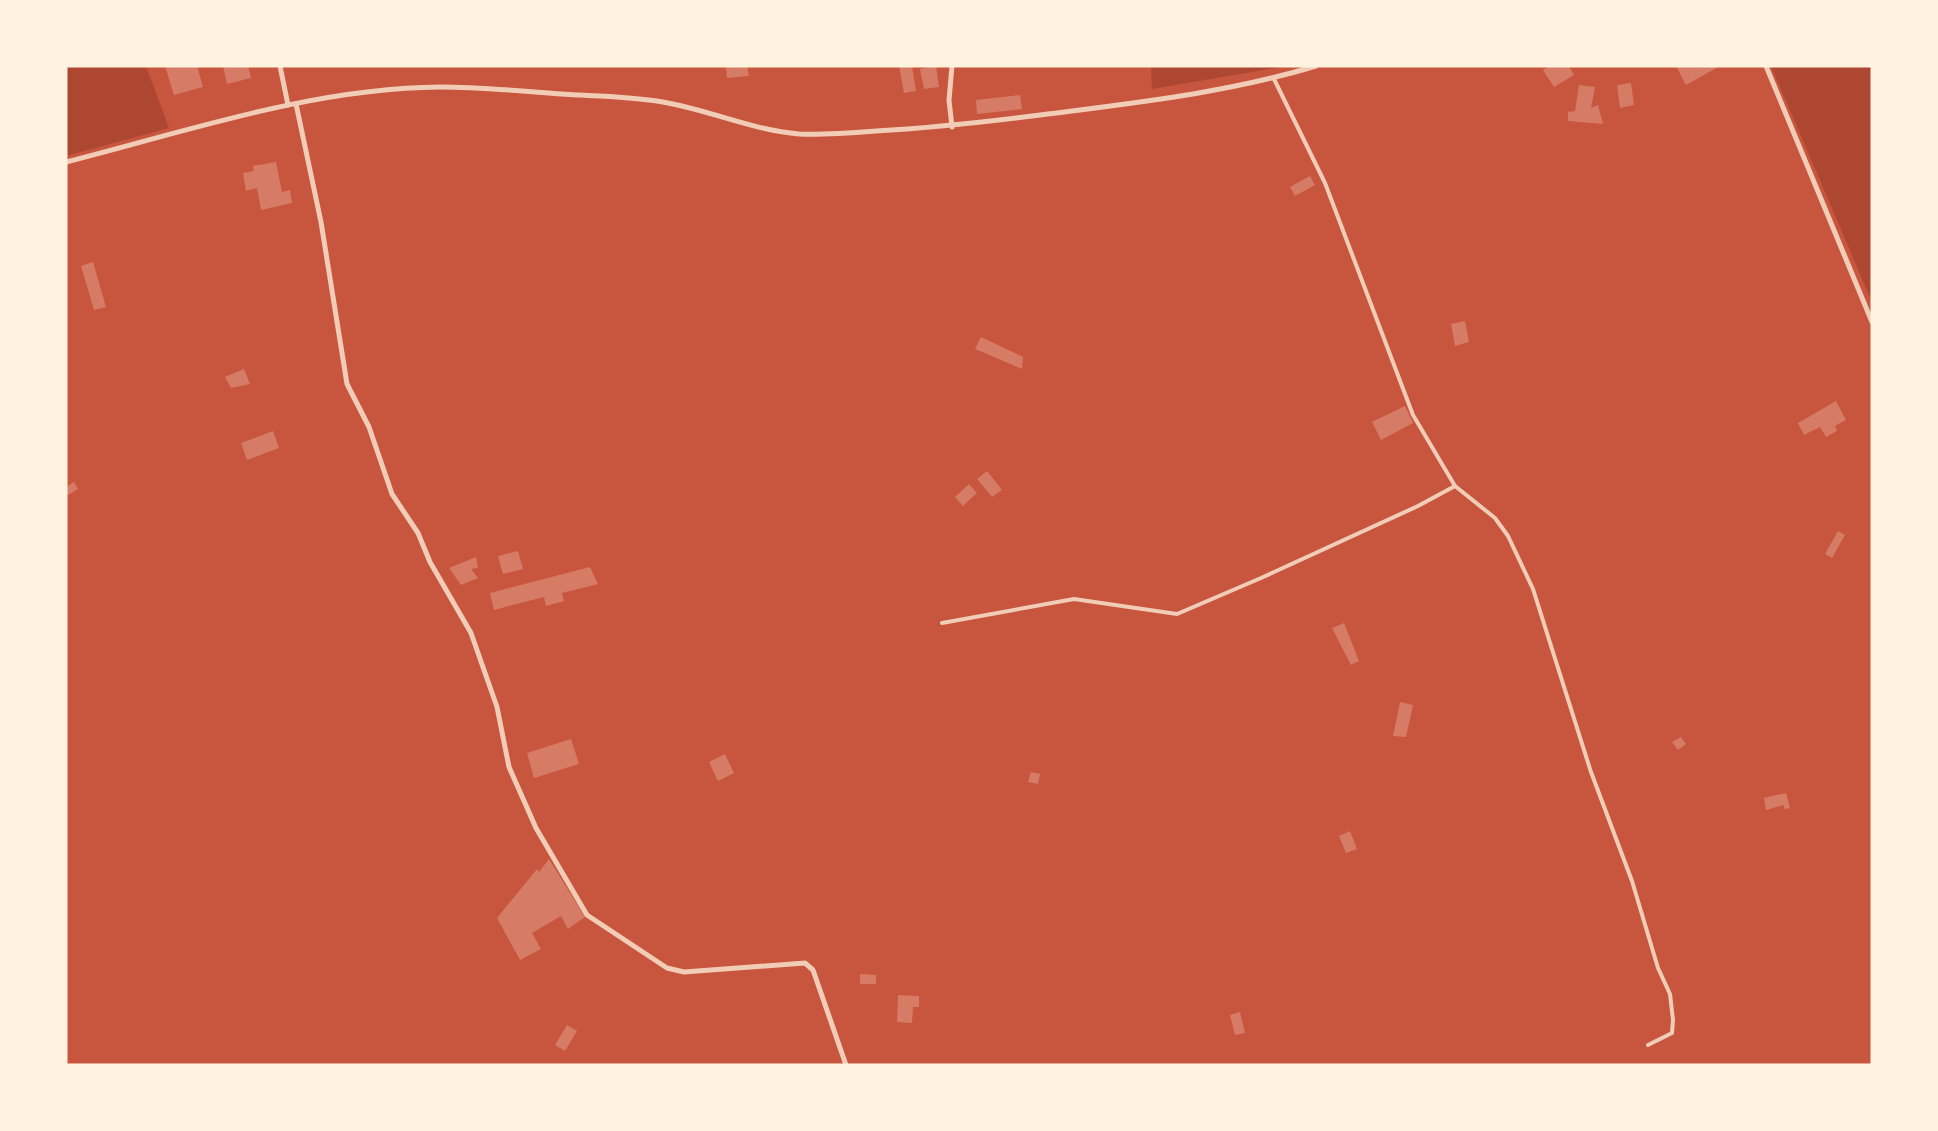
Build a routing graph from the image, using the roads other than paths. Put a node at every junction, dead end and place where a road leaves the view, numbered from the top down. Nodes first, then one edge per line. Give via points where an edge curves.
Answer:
1 (280, 66) edge
2 (952, 66) edge
3 (1316, 66) edge
4 (1766, 66) edge
5 (1274, 79) junction
6 (296, 104) junction
7 (288, 105) junction
8 (952, 127) junction
9 (66, 162) edge
10 (1872, 322) edge
11 (1455, 486) junction
12 (942, 624) dead end
13 (1648, 1045) dead end
14 (846, 1065) edge

1 - 7 street
2 - 8 street via 949,100
3 - 5 street
4 - 10 street
5 - 8 street via 1200,93
5 - 11 lane via 1325,184 1413,416
6 - 7 street
6 - 8 street via 360,92 442,87 655,100 740,124 799,134
6 - 14 street via 321,222 348,384 369,427 392,494 418,533 430,562 471,633 498,707 509,767 536,828 587,915 667,968 684,972 805,963 813,970
7 - 9 street
11 - 12 lane via 1418,506 1177,614 1074,599
11 - 13 lane via 1495,518 1508,536 1533,589 1591,772 1632,881 1658,968 1670,994 1672,1033

